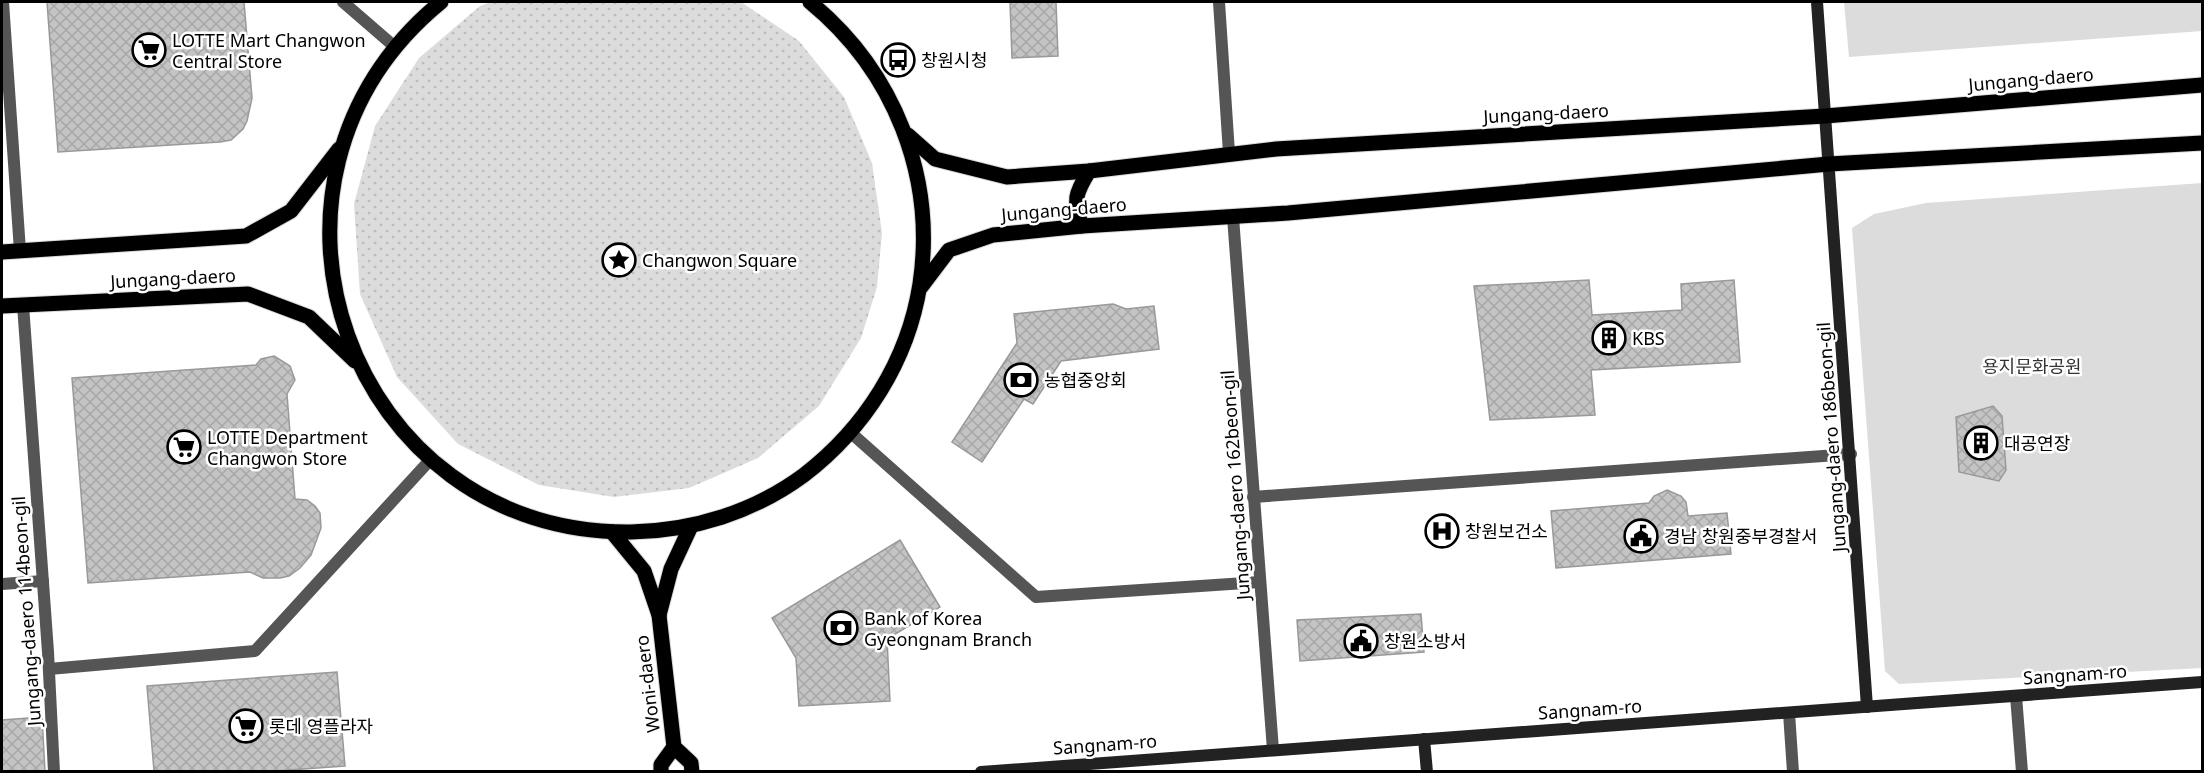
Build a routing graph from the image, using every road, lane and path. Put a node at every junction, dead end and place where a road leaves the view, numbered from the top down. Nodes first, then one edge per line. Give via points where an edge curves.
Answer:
1 (3, 2) edge
2 (343, 2) edge
3 (441, 2) edge
4 (810, 2) edge
5 (1219, 2) edge
6 (1817, 2) edge
7 (395, 47) junction
8 (2202, 85) edge
9 (1825, 116) junction
10 (905, 132) junction
11 (2202, 143) edge
12 (342, 145) junction
13 (1229, 153) junction
14 (1828, 164) junction
15 (1089, 171) junction
16 (1233, 217) junction
17 (1082, 226) junction
18 (20, 251) junction
19 (2, 252) edge
20 (919, 289) junction
21 (23, 305) junction
22 (2, 306) edge
23 (359, 365) junction
24 (850, 432) junction
25 (1851, 454) junction
26 (431, 459) junction
27 (1253, 497) junction
28 (691, 526) junction
29 (612, 532) junction
30 (43, 581) junction
31 (1260, 582) junction
32 (2, 584) edge
33 (658, 615) junction
34 (49, 669) junction
35 (2202, 682) edge
36 (2016, 696) junction
37 (1867, 707) junction
38 (1789, 713) junction
39 (1424, 739) junction
40 (674, 747) junction
41 (1273, 750) junction
42 (54, 771) edge
43 (661, 771) edge
44 (692, 771) edge
45 (981, 771) edge
46 (1427, 771) edge
47 (1793, 771) edge
48 (2022, 771) edge

1 - 18 street
2 - 7 street
3 - 7 main road
4 - 10 main road via 833,21 866,59
5 - 13 street
6 - 9 main road, Jungang-daero 186beon-gil
7 - 12 main road via 364,93
8 - 9 main road, Jungang-daero
9 - 13 main road, Jungang-daero
9 - 14 main road, Jungang-daero 186beon-gil
10 - 15 main road, Jungang-daero via 935,159 1007,177
10 - 20 main road via 923,210 924,250
11 - 14 main road, Jungang-daero
12 - 18 main road, Jungang-daero via 291,211 246,237
12 - 23 main road via 332,189 330,256 336,301
13 - 15 main road, Jungang-daero
14 - 16 main road, Jungang-daero
14 - 25 main road, Jungang-daero 186beon-gil
15 - 17 main road via 1075,199
16 - 17 main road, Jungang-daero
16 - 27 street, Jungang-daero 162beon-gil
17 - 20 main road, Jungang-daero via 993,235 949,250
18 - 19 main road, Jungang-daero
20 - 24 main road via 895,365
21 - 22 main road, Jungang-daero
21 - 23 main road, Jungang-daero via 248,294 309,317
21 - 30 street, Jungang-daero 114beon-gil
23 - 26 main road via 390,416
24 - 28 main road via 817,465 778,492 736,512
24 - 31 street via 1036,597
25 - 27 street
25 - 37 main road, Jungang-daero 186beon-gil
26 - 29 main road via 471,488 515,511 563,526
26 - 34 street via 255,651
27 - 31 street, Jungang-daero 162beon-gil
28 - 29 main road via 652,532
28 - 33 main road, Woni-daero via 671,569
29 - 33 main road, Woni-daero via 644,572
30 - 32 street
30 - 34 street, Jungang-daero 114beon-gil
31 - 41 street, Jungang-daero 162beon-gil
33 - 40 main road, Woni-daero
34 - 42 street, Jungang-daero 114beon-gil
35 - 36 main road, Sangnam-ro
36 - 37 main road, Sangnam-ro
36 - 48 street
37 - 38 main road, Sangnam-ro
38 - 39 main road, Sangnam-ro
38 - 47 street
39 - 41 main road, Sangnam-ro
39 - 46 main road
40 - 43 main road, Woni-daero
40 - 44 main road, Woni-daero via 691,763
41 - 45 main road, Sangnam-ro

